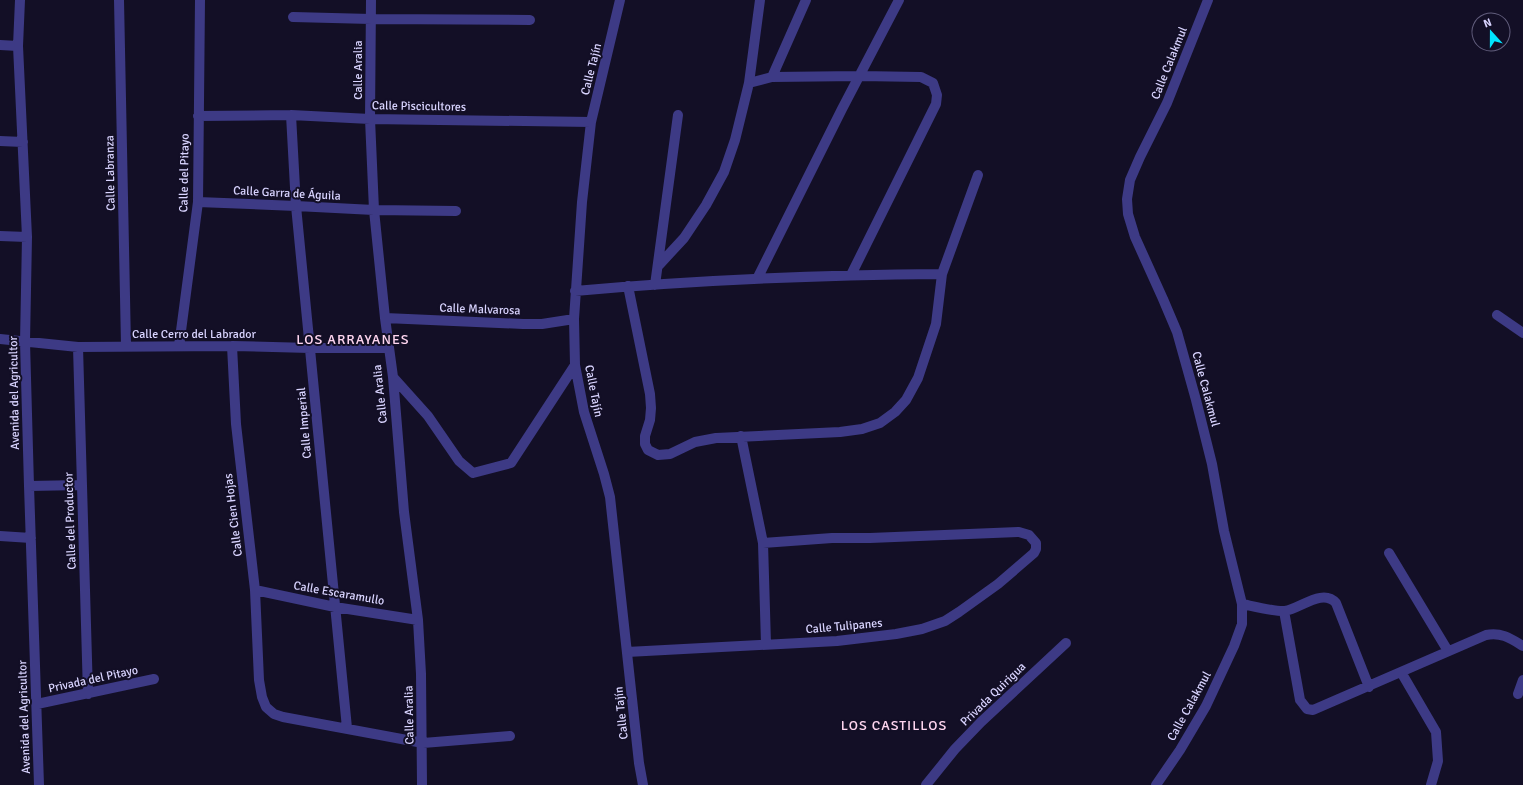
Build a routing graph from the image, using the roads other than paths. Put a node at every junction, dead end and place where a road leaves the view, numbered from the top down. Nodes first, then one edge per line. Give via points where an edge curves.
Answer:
1 (20, 0) edge
2 (119, 0) edge
3 (200, 0) edge
4 (371, 0) edge
5 (620, 0) edge
6 (760, 0) edge
7 (806, 0) edge
8 (899, 0) edge
9 (1208, 0) edge
10 (293, 17) dead end
11 (370, 19) junction
12 (530, 20) dead end
13 (0, 46) edge
14 (18, 46) junction
15 (860, 76) junction
16 (772, 78) junction
17 (749, 83) junction
18 (291, 115) junction
19 (678, 115) dead end
20 (198, 116) junction
21 (370, 119) junction
22 (591, 122) junction
23 (0, 141) edge
24 (24, 142) junction
25 (978, 175) dead end
26 (198, 202) junction
27 (296, 206) junction
28 (374, 210) junction
29 (456, 211) dead end
30 (0, 236) edge
31 (27, 237) junction
32 (659, 265) junction
33 (942, 274) junction
34 (851, 275) junction
35 (757, 279) junction
36 (655, 285) junction
37 (628, 286) junction
38 (575, 291) junction
39 (1497, 315) dead end
40 (385, 318) junction
41 (574, 318) junction
42 (1523, 333) edge
43 (0, 339) edge
44 (25, 342) junction
45 (126, 346) junction
46 (179, 346) junction
47 (232, 346) junction
48 (78, 347) junction
49 (310, 348) junction
50 (388, 348) junction
51 (576, 365) junction
52 (392, 377) junction
53 (741, 436) junction
54 (82, 485) junction
55 (28, 486) junction
56 (0, 536) edge
57 (31, 538) junction
58 (763, 543) junction
59 (1389, 553) dead end
60 (255, 590) junction
61 (1242, 604) junction
62 (335, 607) junction
63 (1284, 611) junction
64 (418, 620) junction
65 (1066, 642) dead end
66 (766, 644) junction
67 (1523, 646) edge
68 (1448, 651) junction
69 (628, 652) junction
70 (1401, 672) junction
71 (154, 679) dead end
72 (1523, 680) edge
73 (1369, 687) junction
74 (88, 694) junction
75 (1518, 694) dead end
76 (37, 704) junction
77 (347, 728) junction
78 (510, 736) dead end
79 (423, 743) junction
80 (39, 785) edge
81 (422, 785) edge
82 (643, 785) edge
83 (926, 785) edge
84 (1156, 785) edge
85 (1431, 785) edge

1 - 14 street, Avenida del Agricultor
2 - 45 street, Calle Labranza
3 - 20 street, Calle del Pitayo
4 - 11 street, Calle Aralia
5 - 22 street, Calle Tajín
6 - 17 street
7 - 16 street
8 - 15 street
9 - 61 street, Calle Calakmul via 1167,103 1130,180 1127,199 1128,214 1135,237 1177,332 1212,464 1224,531
10 - 11 street
11 - 12 street
11 - 21 street, Calle Aralia
13 - 14 street
14 - 24 street, Avenida del Agricultor
15 - 16 street
15 - 34 street via 921,77 933,83 936,104
15 - 35 street
16 - 17 street
17 - 32 street via 724,172 684,238
18 - 20 street, Calle Piscicultores
18 - 21 street, Calle Piscicultores
18 - 27 street, Calle Imperial
19 - 32 street
20 - 26 street, Calle del Pitayo
21 - 22 street, Calle Piscicultores
21 - 28 street, Calle Aralia
22 - 38 street, Calle Tajín
23 - 24 street
24 - 31 street, Avenida del Agricultor
25 - 33 street
26 - 27 street, Calle Garra de Águila
26 - 46 street, Calle del Pitayo
27 - 28 street, Calle Garra de Águila
27 - 49 street, Calle Imperial
28 - 29 street, Calle Garra de Águila
28 - 40 street, Calle Aralia
30 - 31 street
31 - 44 street, Avenida del Agricultor
32 - 36 street
33 - 34 street
33 - 53 street via 936,324 918,378 906,400 895,412 880,423 862,429
34 - 35 street
35 - 36 street
36 - 37 street
37 - 38 street
37 - 53 street via 650,394 650,420 645,436 648,450 658,454 670,454 695,442
38 - 41 street, Calle Tajín
39 - 42 street
40 - 41 street, Calle Malvarosa via 523,324 542,324
40 - 50 street, Calle Aralia
41 - 51 street, Calle Tajín
43 - 44 street, Calle Cerro del Labrador
44 - 48 street, Calle Cerro del Labrador
44 - 55 street, Avenida del Agricultor
45 - 46 street, Calle Cerro del Labrador
45 - 48 street, Calle Cerro del Labrador
46 - 47 street, Calle Cerro del Labrador
47 - 49 street, Calle Cerro del Labrador
47 - 60 street, Calle Cien Hojas via 236,424
48 - 54 street, Calle del Productor
49 - 50 street, Calle Cerro del Labrador
49 - 62 street, Calle Imperial
50 - 52 street, Calle Aralia
51 - 52 street via 511,463 473,473 459,461 428,416
51 - 69 street, Calle Tajín via 584,412 610,497
52 - 64 street, Calle Aralia via 404,512
53 - 58 street
54 - 55 street
54 - 74 street, Calle del Productor
55 - 57 street, Avenida del Agricultor
56 - 57 street
57 - 76 street, Avenida del Agricultor
58 - 66 street
58 - 66 street, Calle Tulipanes via 832,538 1019,532 1029,535 1036,543 1034,554 998,584 934,626 896,634 837,641
59 - 68 street
60 - 62 street, Calle Escaramullo
60 - 77 street, Calle Cien Hojas via 259,680 266,707 283,718
61 - 63 street
61 - 84 street, Calle Calakmul via 1242,624 1218,682 1193,728
62 - 64 street, Calle Escaramullo
62 - 77 street, Calle Imperial
63 - 73 street via 1323,597 1334,600
63 - 73 street via 1303,706 1313,710
64 - 79 street, Calle Aralia
65 - 83 street, Privada Quirigua via 981,722
66 - 69 street, Calle Tulipanes
67 - 68 street via 1500,634 1486,635
68 - 70 street
69 - 82 street, Calle Tajín
70 - 73 street
70 - 85 street via 1436,732 1438,761
71 - 74 street, Privada del Pitayo
72 - 75 street
74 - 76 street, Privada del Pitayo
76 - 80 street, Avenida del Agricultor
77 - 79 street, Calle Cien Hojas
78 - 79 street, Calle Cien Hojas
79 - 81 street, Calle Aralia

